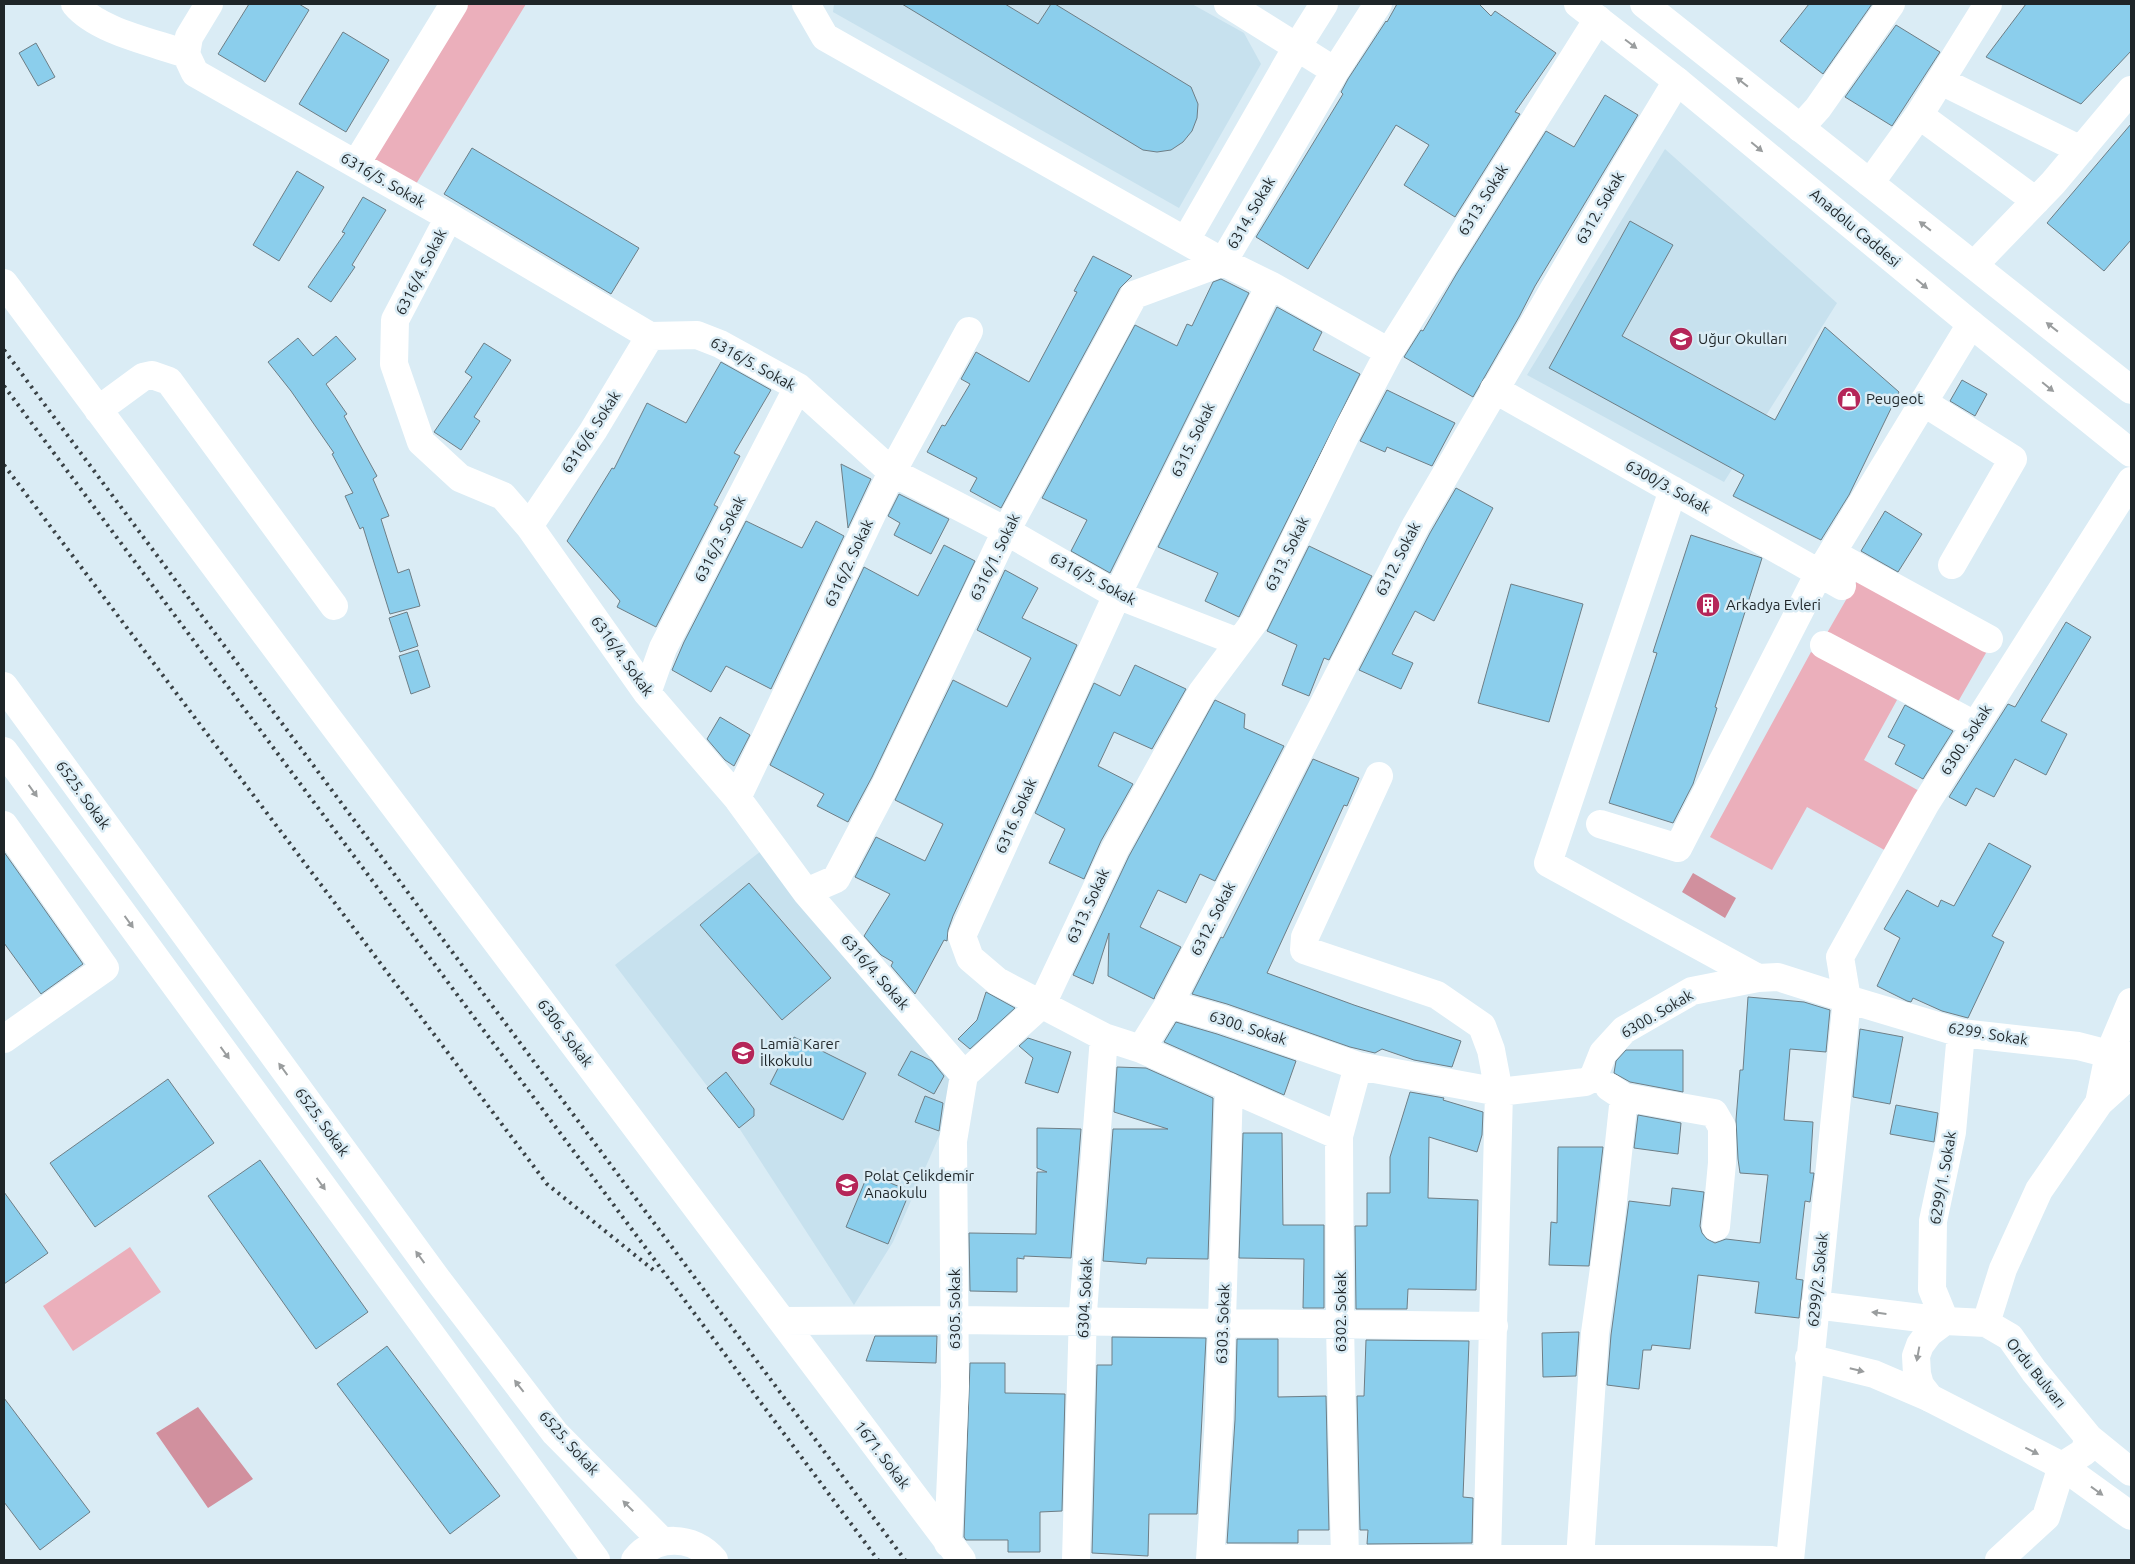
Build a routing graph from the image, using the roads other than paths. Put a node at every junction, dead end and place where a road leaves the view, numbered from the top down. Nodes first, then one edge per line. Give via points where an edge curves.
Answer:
1 (75, 4) edge
2 (209, 4) edge
3 (454, 4) edge
4 (806, 4) edge
5 (1228, 4) edge
6 (1324, 4) edge
7 (1378, 4) edge
8 (1644, 4) edge
9 (1891, 4) edge
10 (1988, 4) edge
11 (1588, 12) edge
12 (1297, 46) junction
13 (186, 54) junction
14 (1335, 71) junction
15 (1677, 81) junction
16 (1941, 81) junction
17 (2131, 90) edge
18 (1919, 115) junction
19 (1800, 128) junction
20 (2081, 150) junction
21 (356, 164) junction
22 (1870, 183) junction
23 (2036, 201) junction
24 (449, 217) junction
25 (1186, 240) junction
26 (1223, 262) junction
27 (1974, 265) junction
28 (4, 283) edge
29 (1270, 285) junction
30 (1971, 324) junction
31 (969, 330) dead end
32 (650, 336) junction
33 (1389, 352) junction
34 (798, 387) junction
35 (1494, 389) junction
36 (2131, 390) edge
37 (1923, 402) junction
38 (98, 410) junction
39 (2131, 453) edge
40 (892, 472) junction
41 (2131, 481) edge
42 (1673, 490) junction
43 (529, 526) junction
44 (1006, 531) junction
45 (1952, 565) dead end
46 (1831, 571) junction
47 (1117, 595) junction
48 (334, 606) dead end
49 (1989, 638) dead end
50 (1238, 642) junction
51 (1824, 645) dead end
52 (4, 686) edge
53 (647, 693) junction
54 (1975, 725) junction
55 (4, 751) edge
56 (1379, 776) dead end
57 (737, 798) junction
58 (1600, 824) dead end
59 (4, 825) edge
60 (806, 892) junction
61 (1758, 978) junction
62 (1847, 999) junction
63 (2131, 1002) edge
64 (1042, 1004) junction
65 (1170, 1004) junction
66 (1960, 1032) junction
67 (1104, 1037) junction
68 (4, 1039) edge
69 (1141, 1049) junction
70 (2120, 1055) edge
71 (1358, 1066) junction
72 (2131, 1074) edge
73 (964, 1075) junction
74 (1593, 1078) junction
75 (1229, 1087) junction
76 (1499, 1092) junction
77 (1624, 1096) junction
78 (2099, 1103) junction
79 (1339, 1136) junction
80 (1716, 1227) dead end
81 (1816, 1305) junction
82 (956, 1320) junction
83 (782, 1321) junction
84 (1944, 1321) junction
85 (1082, 1322) junction
86 (1223, 1323) junction
87 (1986, 1323) junction
88 (1340, 1325) junction
89 (1494, 1326) junction
90 (803, 1349) joint
91 (1809, 1358) junction
92 (1930, 1398) junction
93 (2089, 1438) junction
94 (2062, 1466) junction
95 (2131, 1472) edge
96 (2131, 1516) edge
97 (662, 1541) junction
98 (955, 1552) edge
99 (1580, 1558) junction
100 (1488, 1559) junction
101 (596, 1560) edge
102 (636, 1560) edge
103 (714, 1560) edge
104 (1076, 1560) edge
105 (1222, 1560) edge
106 (1345, 1560) edge
107 (1437, 1560) edge
108 (1772, 1560) edge
109 (1790, 1560) edge
110 (1999, 1560) edge

1 - 13 main road via 84,14 104,26
2 - 13 main road via 189,37
3 - 21 main road
4 - 25 main road via 826,37
5 - 12 main road
6 - 12 main road
7 - 14 main road, 6314. Sokak
19 -> 8 main road
9 - 19 main road via 1818,108
10 - 16 main road
11 -> 15 main road, Anadolu Caddesi
11 - 33 main road, 6313. Sokak
12 - 14 main road
12 - 25 main road
13 - 21 main road, 6316/5. Sokak via 195,73
14 - 26 main road, 6314. Sokak
15 -> 30 main road, Anadolu Caddesi
15 - 35 main road, 6312. Sokak
16 - 18 main road
16 - 20 main road
17 - 20 main road
18 - 22 main road
18 - 23 main road
19 - 22 main road
20 - 23 main road
21 - 24 main road, 6316/5. Sokak
27 -> 22 main road
23 - 27 main road
24 - 32 main road, 6316/5. Sokak
24 - 43 main road, 6316/4. Sokak via 395,320 394,364 421,442 460,478 503,496
25 - 26 main road
26 - 29 main road, 6314. Sokak
26 - 44 main road, 6316/1. Sokak via 1134,295
36 -> 27 main road
28 - 38 main road, 6306. Sokak
29 - 33 main road, 6314. Sokak
29 - 47 main road, 6315. Sokak
30 - 37 main road
30 -> 39 main road, Anadolu Caddesi
31 - 40 main road, 6316/2. Sokak
32 - 34 main road, 6316/5. Sokak via 697,335 720,344
32 - 43 main road, 6316/6. Sokak via 593,431
33 - 50 main road, 6313. Sokak via 1255,621
34 - 40 main road, 6316/5. Sokak
34 - 53 main road, 6316/3. Sokak via 663,648
35 - 42 main road, 6300/3. Sokak
35 - 65 main road, 6312. Sokak via 1416,525
37 - 45 main road via 2013,459
37 - 46 main road
38 - 48 main road via 143,376 152,375 169,381
38 - 83 main road, 6306. Sokak
40 - 44 main road, 6316/5. Sokak
40 - 57 main road, 6316/2. Sokak
41 - 54 main road, 6300. Sokak
42 - 46 main road, 6300/3. Sokak
42 - 61 main road via 1548,864
43 - 53 main road, 6316/4. Sokak
44 - 47 main road, 6316/5. Sokak
44 - 60 main road, 6316/1. Sokak via 886,784 836,879
46 - 49 main road, 6300/3. Sokak
46 - 58 main road via 1678,848
47 - 50 main road, 6316/5. Sokak
47 - 64 main road, 6316. Sokak via 962,936 970,958 996,981
50 - 64 main road, 6313. Sokak via 1202,692 1115,849
51 - 54 main road
97 -> 52 main road, 6525. Sokak via 556,1433 448,1294
53 - 57 main road, 6316/4. Sokak
54 - 62 main road, 6300. Sokak via 1926,803 1840,957
55 -> 101 main road
56 - 76 main road via 1305,937 1304,950 1437,995 1482,1026 1491,1050
57 - 60 main road, 6316/4. Sokak
59 - 68 main road via 104,968
60 - 73 main road, 6316/4. Sokak
61 - 62 main road, 6300. Sokak via 1778,977
61 - 74 main road, 6300. Sokak via 1692,991 1624,1030 1603,1052
62 - 66 main road, 6299. Sokak
62 - 81 main road, 6299/2. Sokak
63 - 70 main road
64 - 67 main road, 6316. Sokak
64 - 73 main road, 6313. Sokak
65 - 69 main road, 6312. Sokak
65 - 71 main road, 6300. Sokak
66 - 70 main road, 6299. Sokak via 2078,1046
66 - 84 main road, 6299/1. Sokak via 1952,1132 1933,1221 1932,1289
67 - 69 main road, 6316. Sokak
67 - 85 main road, 6304. Sokak
69 - 75 main road, 6316. Sokak
70 - 78 main road
71 - 76 main road, 6300. Sokak
71 - 79 main road, 6302. Sokak
72 - 78 main road
73 - 82 main road, 6305. Sokak via 953,1141
74 - 76 main road, 6300. Sokak via 1584,1082
74 - 77 main road
75 - 79 main road, 6316. Sokak
75 - 86 main road, 6303. Sokak
76 - 89 main road
77 - 80 main road via 1714,1113 1722,1127
77 - 99 main road via 1595,1333
78 - 87 main road via 2039,1190 2003,1269
79 - 88 main road, 6302. Sokak
84 -> 81 main road, Ordu Bulvarı
81 - 91 main road, 6299/2. Sokak
82 - 83 main road
82 - 85 main road
82 - 98 main road, 6305. Sokak
83 - 90 main road, 6306. Sokak
84 - 87 main road, Ordu Bulvarı
84 -> 92 main road via 1929,1333 1916,1356 1920,1385
85 - 86 main road
85 - 104 main road, 6304. Sokak
86 - 88 main road
86 - 105 main road, 6303. Sokak via 1219,1419
87 - 93 main road, Ordu Bulvarı via 2010,1337
88 - 89 main road
88 - 106 main road, 6302. Sokak
89 - 100 main road
90 - 98 main road, 1671. Sokak
91 -> 92 main road via 1874,1374
91 - 109 main road, 6299/2. Sokak
92 -> 94 main road
93 - 94 main road via 2084,1452
93 - 95 main road, Ordu Bulvarı
94 -> 96 main road
94 - 110 main road via 2046,1517
97 - 102 main road
97 - 103 main road via 694,1545
99 - 100 main road
99 - 108 main road
100 - 107 main road
105 - 106 main road
106 - 107 main road

